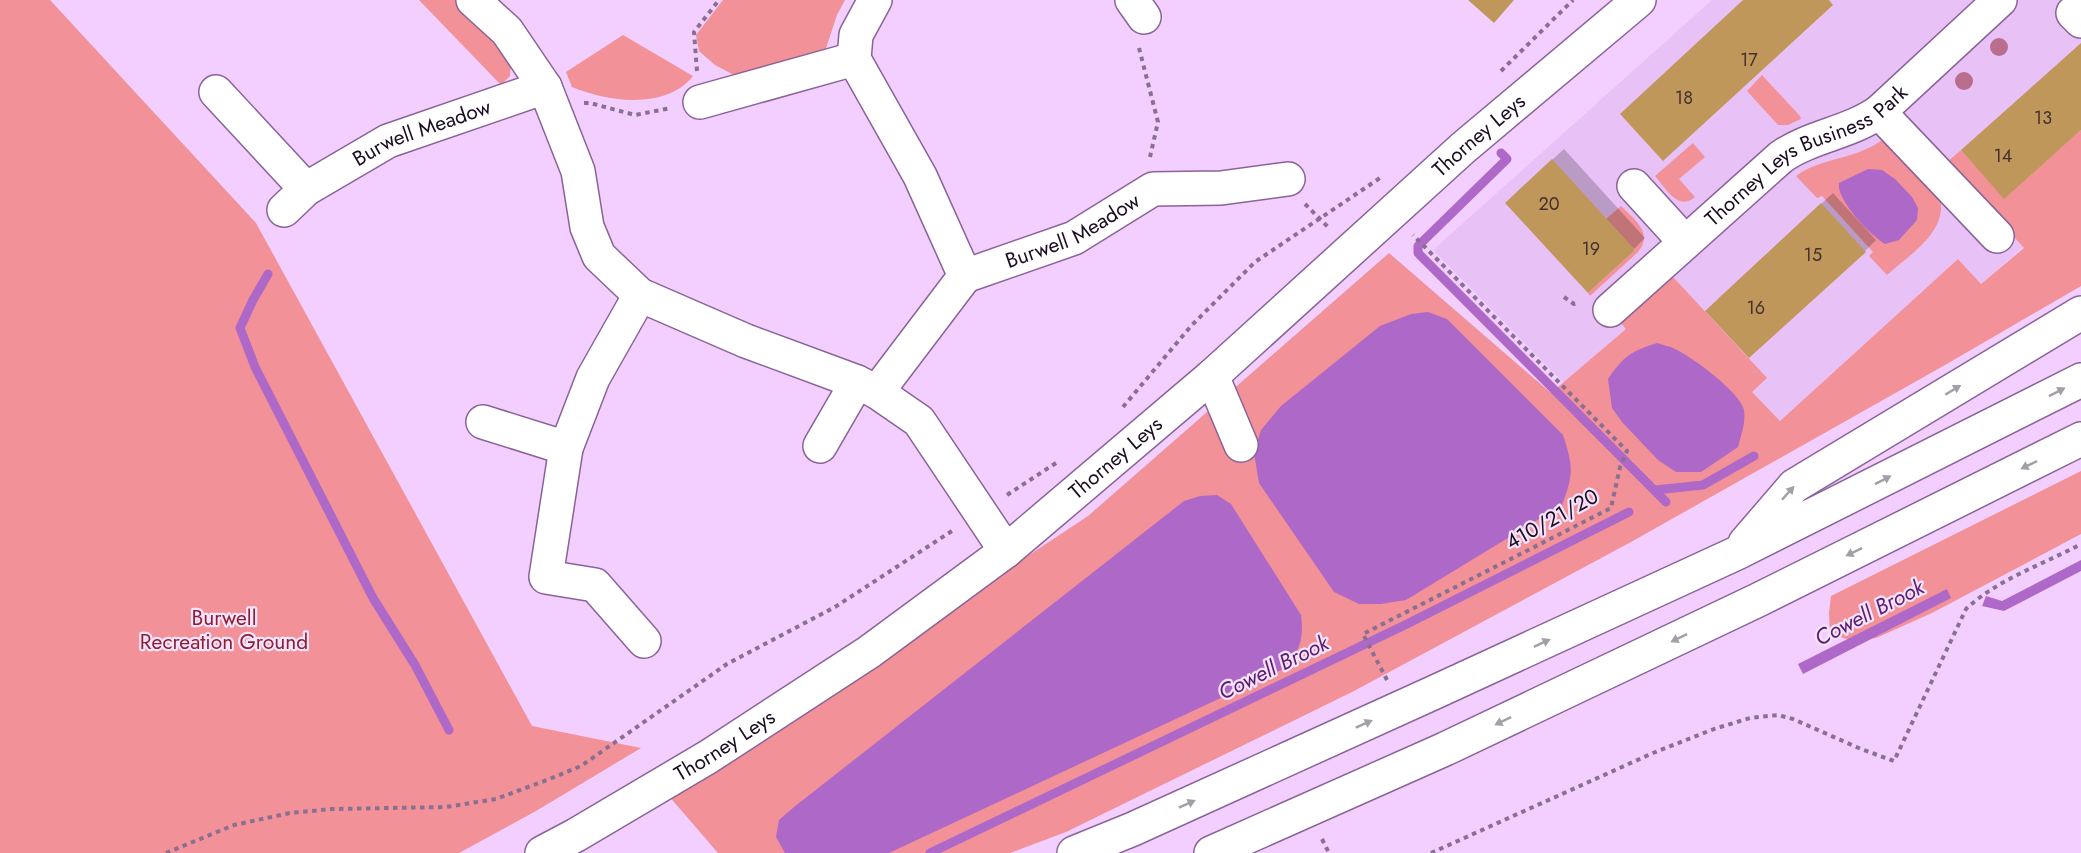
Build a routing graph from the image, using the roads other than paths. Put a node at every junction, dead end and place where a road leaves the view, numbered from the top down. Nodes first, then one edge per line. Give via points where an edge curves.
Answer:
1 (474, 0) edge
2 (875, 0) edge
3 (1639, 0) edge
4 (2000, 0) edge
5 (854, 59) junction
6 (216, 92) dead end
7 (549, 97) junction
8 (700, 102) road end
9 (1879, 112) junction
10 (1288, 179) road end
11 (1634, 186) dead end
12 (1996, 236) dead end
13 (1685, 242) junction
14 (964, 276) junction
15 (640, 295) junction
16 (1610, 310) dead end
17 (2081, 313) edge
18 (1212, 376) junction
19 (2081, 380) edge
20 (867, 387) junction
21 (483, 422) dead end
22 (2081, 439) edge
23 (820, 446) dead end
24 (1241, 446) dead end
25 (566, 448) junction
26 (1006, 551) junction
27 (1737, 553) junction
28 (644, 641) dead end
29 (542, 853) edge
30 (1074, 853) edge
31 (1211, 853) edge

1 - 7 main road via 507,31
2 - 5 main road via 856,35
3 - 18 main road, Thorney Leys via 1463,148
4 - 9 main road, Thorney Leys Business Park
5 - 8 main road
5 - 14 main road via 920,176
6 - 7 main road, Burwell Meadow via 295,200 388,141
7 - 15 main road via 578,171 588,227 599,256
9 - 12 main road
9 - 13 main road, Thorney Leys Business Park via 1781,157
10 - 14 main road, Burwell Meadow via 1221,188 1153,189 1074,238
11 - 13 main road
13 - 16 main road, Thorney Leys Business Park
14 - 20 main road
15 - 20 main road
15 - 25 main road via 593,378
27 -> 17 main road via 1794,486
18 - 24 main road
18 - 26 main road, Thorney Leys
27 -> 19 main road
20 - 23 main road
20 - 26 main road via 919,421
21 - 25 main road
22 -> 31 main road via 1758,600 1455,744
25 - 28 main road via 546,577 595,585
26 - 29 main road, Thorney Leys via 831,677 708,757
30 -> 27 main road

